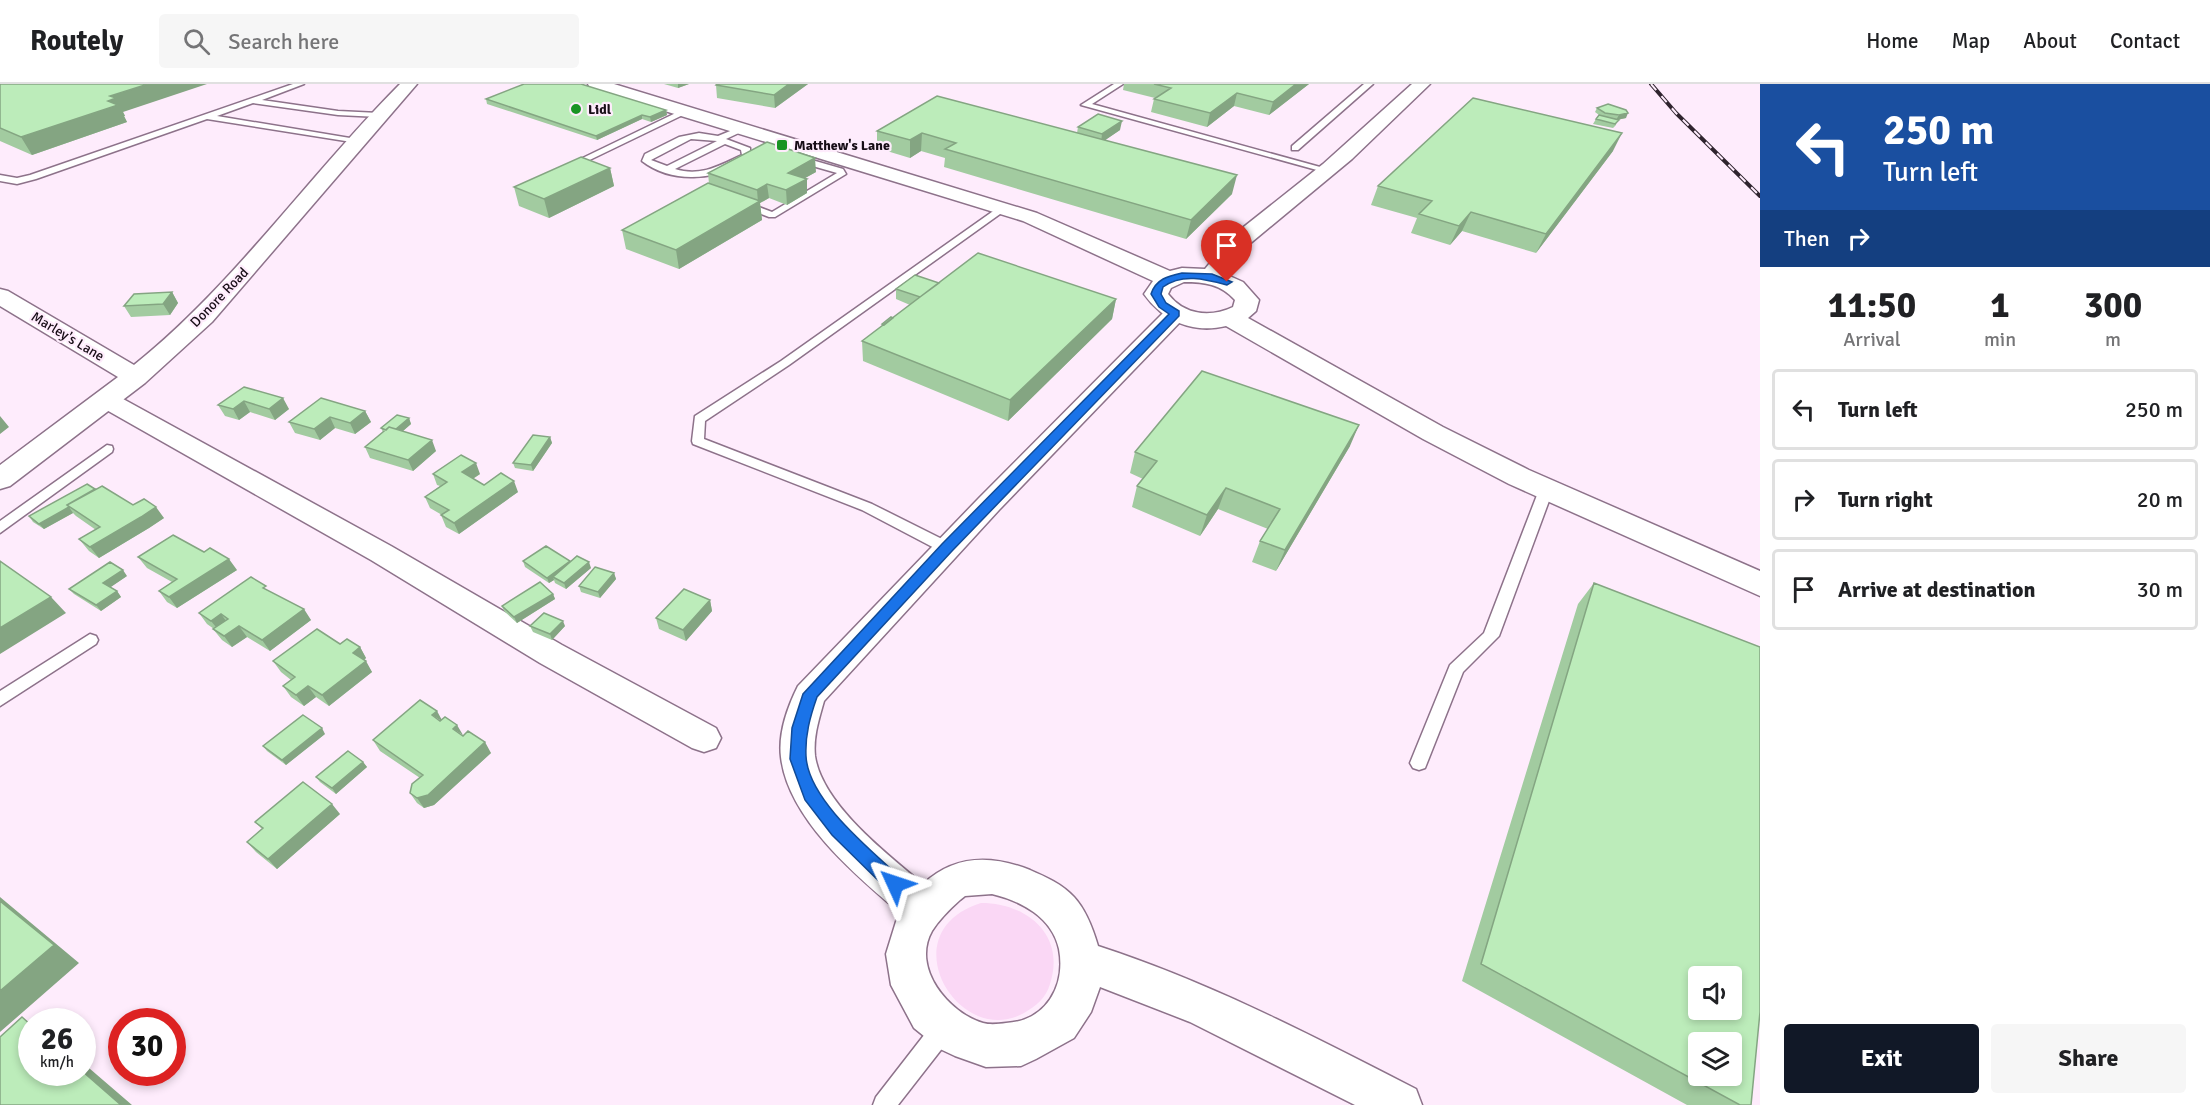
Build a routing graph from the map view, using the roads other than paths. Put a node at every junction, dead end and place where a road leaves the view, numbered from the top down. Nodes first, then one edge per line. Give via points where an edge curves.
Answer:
1 (300, 84) edge
2 (409, 84) edge
3 (596, 84) edge
4 (1119, 84) edge
5 (1369, 84) edge
6 (1422, 84) edge
7 (252, 101) junction
8 (685, 112) junction
9 (379, 115) junction
10 (206, 117) junction
11 (728, 136) junction
12 (358, 140) junction
13 (1295, 148) dead end
14 (812, 151) junction
15 (667, 169) junction
16 (1327, 170) junction
17 (556, 172) edge
18 (0, 178) edge
19 (728, 199) edge
20 (1002, 209) junction
21 (1212, 277) junction
22 (1168, 279) junction
23 (0, 296) edge
24 (1175, 314) junction
25 (1232, 319) junction
26 (136, 377) junction
27 (105, 399) junction
28 (107, 449) dead end
29 (0, 479) edge
30 (1546, 490) junction
31 (0, 528) edge
32 (947, 548) junction
33 (1760, 584) edge
34 (90, 640) dead end
35 (0, 699) edge
36 (704, 738) dead end
37 (1419, 763) dead end
38 (922, 907) junction
39 (1081, 961) junction
40 (943, 1029) junction
41 (884, 1105) edge
42 (1401, 1105) edge

1 - 7 lane
2 - 9 street, Donore Road
3 - 8 street
4 - 16 lane via 1085,105
5 - 13 lane
6 - 16 street
7 - 9 lane
7 - 10 lane
8 - 11 street
8 - 17 lane
9 - 12 street, Donore Road
10 - 12 lane
10 - 18 lane via 33,177 17,181
11 - 14 street
11 - 15 lane
11 - 15 lane via 692,135 648,156 646,161
11 - 15 lane via 747,150 746,156 700,181
12 - 26 street, Donore Road via 228,291
14 - 19 lane via 797,159 840,171 839,177 772,214
14 - 20 street
16 - 21 street via 1236,242 1222,257
20 - 22 street via 1030,217
20 - 32 lane via 699,419 698,441 867,507
21 - 22 street via 1182,275
21 - 25 street via 1241,291 1247,300 1244,311
22 - 24 street via 1158,286 1156,294 1162,305
23 - 26 street, Marley's Lane
24 - 25 street via 1206,321
24 - 32 street
25 - 30 street via 1433,433
26 - 27 street, Donore Road
27 - 29 street, Donore Road
27 - 36 street
28 - 31 lane
30 - 33 street
30 - 37 lane via 1491,636 1456,669
32 - 38 street via 810,694 799,728 798,759 814,800 874,866
34 - 35 lane
38 - 39 street via 956,881 992,876 1024,884 1060,910 1074,934
38 - 40 street via 907,940 908,977 921,1005
39 - 40 street via 1078,992 1059,1025 1031,1043 1000,1049 967,1042
39 - 42 street via 1155,985 1267,1036
40 - 41 lane

